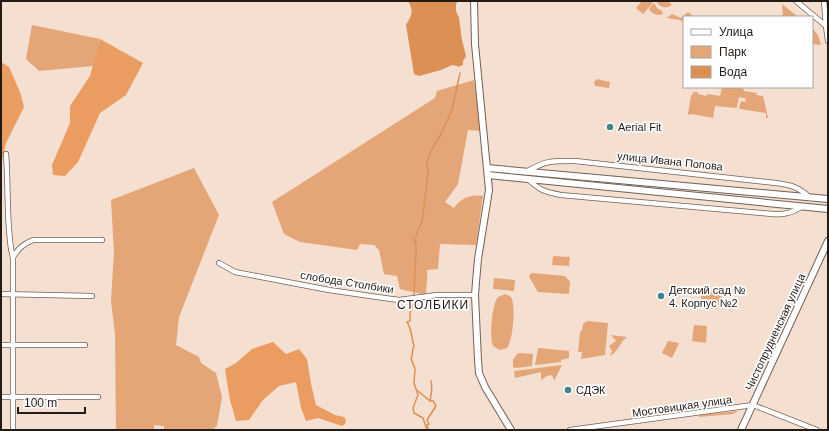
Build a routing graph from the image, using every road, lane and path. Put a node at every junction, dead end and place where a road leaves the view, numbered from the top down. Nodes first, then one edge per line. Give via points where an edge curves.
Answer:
1 (474, 1) edge
2 (796, 1) edge
3 (824, 1) edge
4 (826, 26) junction
5 (828, 41) edge
6 (6, 154) dead end
7 (488, 172) junction
8 (526, 172) junction
9 (528, 179) junction
10 (810, 198) junction
11 (828, 199) edge
12 (801, 207) junction
13 (828, 210) edge
14 (102, 240) dead end
15 (828, 241) edge
16 (13, 257) junction
17 (219, 263) dead end
18 (1, 294) edge
19 (14, 294) junction
20 (475, 294) junction
21 (92, 296) dead end
22 (1, 345) edge
23 (13, 345) junction
24 (85, 345) dead end
25 (1, 396) edge
26 (14, 396) junction
27 (98, 397) dead end
28 (753, 405) junction
29 (13, 430) edge
30 (510, 430) edge
31 (570, 430) edge
32 (741, 430) edge
33 (817, 430) edge

1 - 7 main road via 475,44
2 - 4 street
3 - 4 street
4 - 5 street
6 - 16 street
7 - 8 main road
7 - 9 main road
7 - 20 main road via 488,198
8 - 10 main road
8 - 10 street, улица Ивана Попова via 541,163 575,161 776,182 802,190
9 - 12 main road
9 - 12 street via 545,192 561,195 784,215
10 - 11 main road
12 - 13 main road
14 - 16 street via 33,240 19,247
15 - 28 main road, Чистопрудненская улица
16 - 19 street
17 - 20 street, слобода Столбики via 235,272 398,300 436,295
18 - 19 street
19 - 21 street
19 - 23 street
20 - 30 main road via 479,373
22 - 23 street
23 - 24 street
23 - 26 street
25 - 26 street
26 - 27 street
26 - 29 street
28 - 31 street, Мостовицкая улица
28 - 32 main road, Чистопрудненская улица
28 - 33 street, Мостовицкая улица

